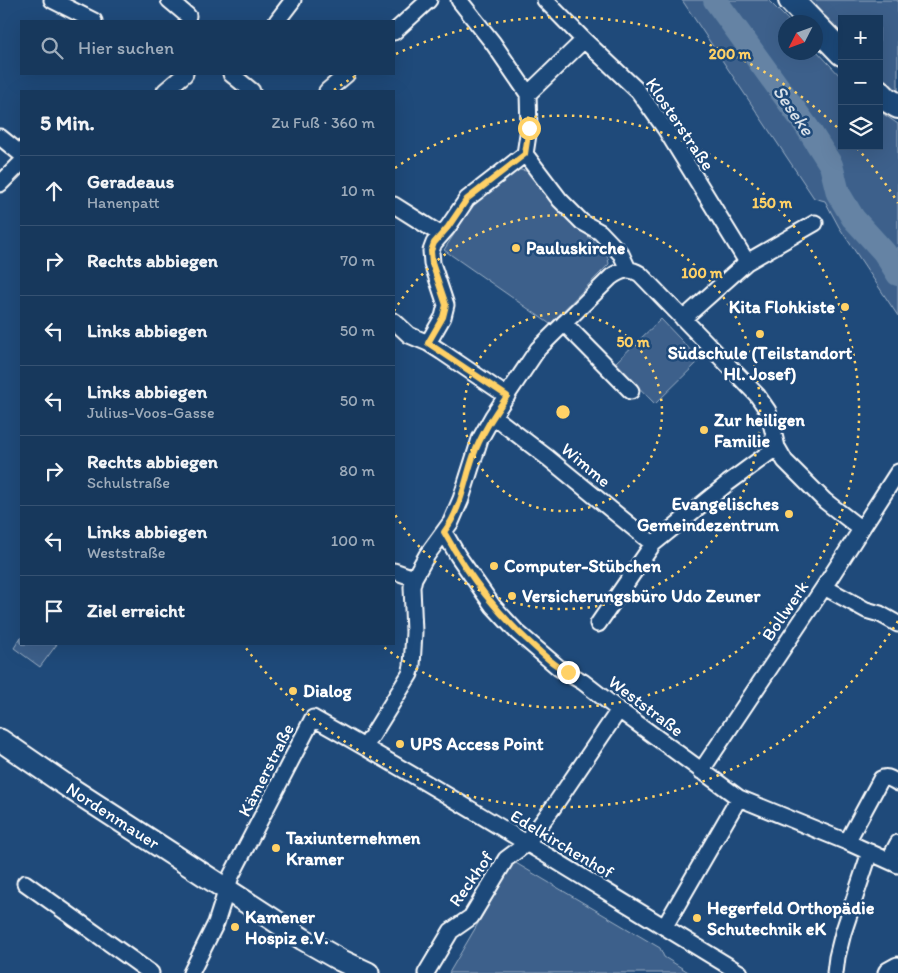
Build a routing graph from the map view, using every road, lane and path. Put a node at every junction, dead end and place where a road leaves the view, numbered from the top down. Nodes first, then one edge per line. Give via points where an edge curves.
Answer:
1 (52, 0) edge
2 (169, 0) edge
3 (293, 0) edge
4 (430, 0) edge
5 (459, 0) edge
6 (545, 0) edge
7 (774, 0) edge
8 (791, 0) edge
9 (789, 15) edge
10 (805, 15) edge
11 (188, 16) dead end
12 (92, 20) edge
13 (278, 20) edge
14 (395, 31) edge
15 (823, 33) edge
16 (584, 40) junction
17 (838, 49) edge
18 (823, 50) edge
19 (838, 64) edge
20 (182, 75) edge
21 (235, 75) edge
22 (346, 75) edge
23 (166, 90) edge
24 (251, 90) edge
25 (328, 90) edge
26 (528, 94) junction
27 (883, 96) edge
28 (883, 105) edge
29 (898, 106) edge
30 (898, 116) edge
31 (0, 137) edge
32 (20, 153) edge
33 (525, 154) junction
34 (20, 164) edge
35 (0, 184) edge
36 (395, 208) edge
37 (815, 223) dead end
38 (440, 234) junction
39 (747, 262) junction
40 (628, 269) junction
41 (683, 318) junction
42 (395, 322) edge
43 (564, 323) junction
44 (428, 343) junction
45 (631, 391) dead end
46 (507, 396) junction
47 (491, 420) junction
48 (777, 447) junction
49 (898, 472) edge
50 (861, 529) junction
51 (444, 532) junction
52 (653, 544) junction
53 (395, 571) edge
54 (414, 578) junction
55 (824, 587) junction
56 (598, 624) dead end
57 (898, 624) edge
58 (619, 710) junction
59 (0, 740) edge
60 (365, 747) junction
61 (701, 771) junction
62 (898, 783) edge
63 (739, 798) junction
64 (846, 842) junction
65 (526, 844) junction
66 (898, 844) edge
67 (870, 852) junction
68 (893, 863) edge
69 (25, 883) dead end
70 (227, 889) junction
71 (665, 926) junction
72 (898, 968) edge
73 (151, 973) edge
74 (191, 973) edge
75 (368, 973) edge
76 (426, 973) edge
77 (740, 973) edge
78 (835, 973) edge
79 (889, 973) edge

1 - 12 street
2 - 11 street
3 - 13 street
4 - 14 street
5 - 26 street
6 - 16 street, Klosterstraße
7 - 9 main road
8 - 10 main road
15 - 17 main road
16 - 26 street
16 - 39 street, Klosterstraße via 638,91 666,130
18 - 19 main road
20 - 23 street
21 - 24 street
22 - 25 street
26 - 33 street via 529,128
27 - 29 main road
28 - 30 main road
31 - 32 street
33 - 38 street via 474,192
33 - 40 street via 560,200 582,222 600,232 621,254
34 - 35 street
36 - 38 street
37 - 39 street
38 - 44 street via 431,251 432,263 446,305
39 - 41 street
40 - 41 street via 640,274
40 - 43 street via 611,277
41 - 48 street via 764,403
42 - 44 street via 409,335
43 - 45 street
43 - 46 street via 538,349
44 - 46 street
46 - 47 street
47 - 51 street via 473,457 461,499
47 - 52 street, Wimme
48 - 50 street via 785,461 825,501
48 - 52 street
49 - 50 street, Bollwerk
50 - 55 street, Bollwerk
51 - 54 street
51 - 58 street, Weststraße via 493,606 517,632 559,668
52 - 56 street
53 - 54 street
54 - 60 street via 410,674
55 - 57 street
55 - 61 street, Bollwerk
58 - 61 street, Weststraße
58 - 65 street, Reckhof
59 - 70 street, Nordenmauer
60 - 65 street, Edelkirchenhof
60 - 70 street, Kämerstraße via 313,718
61 - 63 street, Weststraße
62 - 64 street via 888,777 881,779
63 - 64 street, Weststraße
63 - 71 street
64 - 67 street, Weststraße
65 - 71 street, Edelkirchenhof
65 - 76 street, Reckhof via 506,859 471,917 451,931
66 - 68 street
67 - 68 street, Weststraße
67 - 78 street via 843,933
69 - 73 street
70 - 74 street, Kämerstraße via 216,923
70 - 75 street, Nordenmauer via 303,939
71 - 77 street, Edelkirchenhof
72 - 79 street

